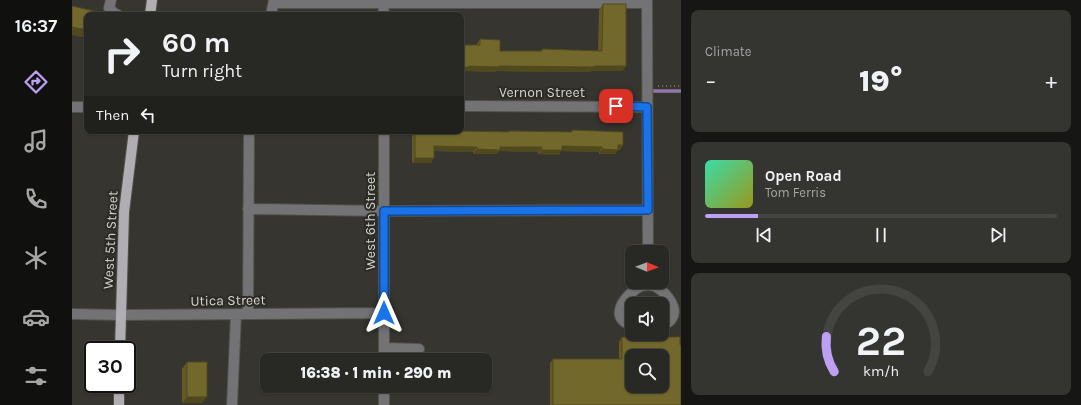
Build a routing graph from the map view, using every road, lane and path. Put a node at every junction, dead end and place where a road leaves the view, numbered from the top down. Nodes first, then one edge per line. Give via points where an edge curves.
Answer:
1 (111, 0) edge
2 (152, 0) edge
3 (384, 1) edge
4 (274, 2) edge
5 (647, 2) edge
6 (113, 12) edge
7 (150, 12) edge
8 (272, 12) edge
9 (384, 12) edge
10 (647, 86) junction
11 (681, 86) edge
12 (464, 106) edge
13 (72, 107) edge
14 (84, 107) edge
15 (647, 107) junction
16 (134, 134) edge
17 (249, 134) edge
18 (384, 134) edge
19 (248, 209) junction
20 (648, 210) junction
21 (384, 211) junction
22 (648, 245) edge
23 (635, 289) edge
24 (659, 289) edge
25 (627, 297) edge
26 (667, 297) edge
27 (625, 299) edge
28 (669, 299) edge
29 (384, 313) junction
30 (72, 314) edge
31 (236, 314) junction
32 (248, 314) junction
33 (120, 315) junction
34 (669, 321) edge
35 (625, 322) edge
36 (120, 341) edge
37 (384, 348) junction
38 (419, 349) dead end
39 (384, 353) edge
40 (120, 393) edge
41 (384, 393) edge
42 (119, 405) edge
43 (232, 405) edge
44 (384, 405) edge

1 - 6 street via 110,8
2 - 7 main road
3 - 4 street
3 - 5 street
3 - 9 street
4 - 8 street
5 - 10 street
10 - 11 path
10 - 15 street
12 - 15 street, Vernon Street
13 - 14 street
15 - 20 street
16 - 33 main road, West 5th Street via 124,212
17 - 19 street
18 - 21 street, West 6th Street
19 - 21 street
19 - 32 street
20 - 21 street
20 - 22 street
21 - 29 street, West 6th Street
23 - 25 street
24 - 26 street
27 - 35 street via 619,312
28 - 34 street via 674,310
29 - 32 street, Utica Street
29 - 37 street, West 6th Street
30 - 33 street, Utica Street
31 - 32 street, Utica Street
31 - 33 street, Utica Street
31 - 43 street
33 - 36 main road, West 5th Street
37 - 38 street
37 - 39 street, West 6th Street
40 - 42 main road
41 - 44 street

